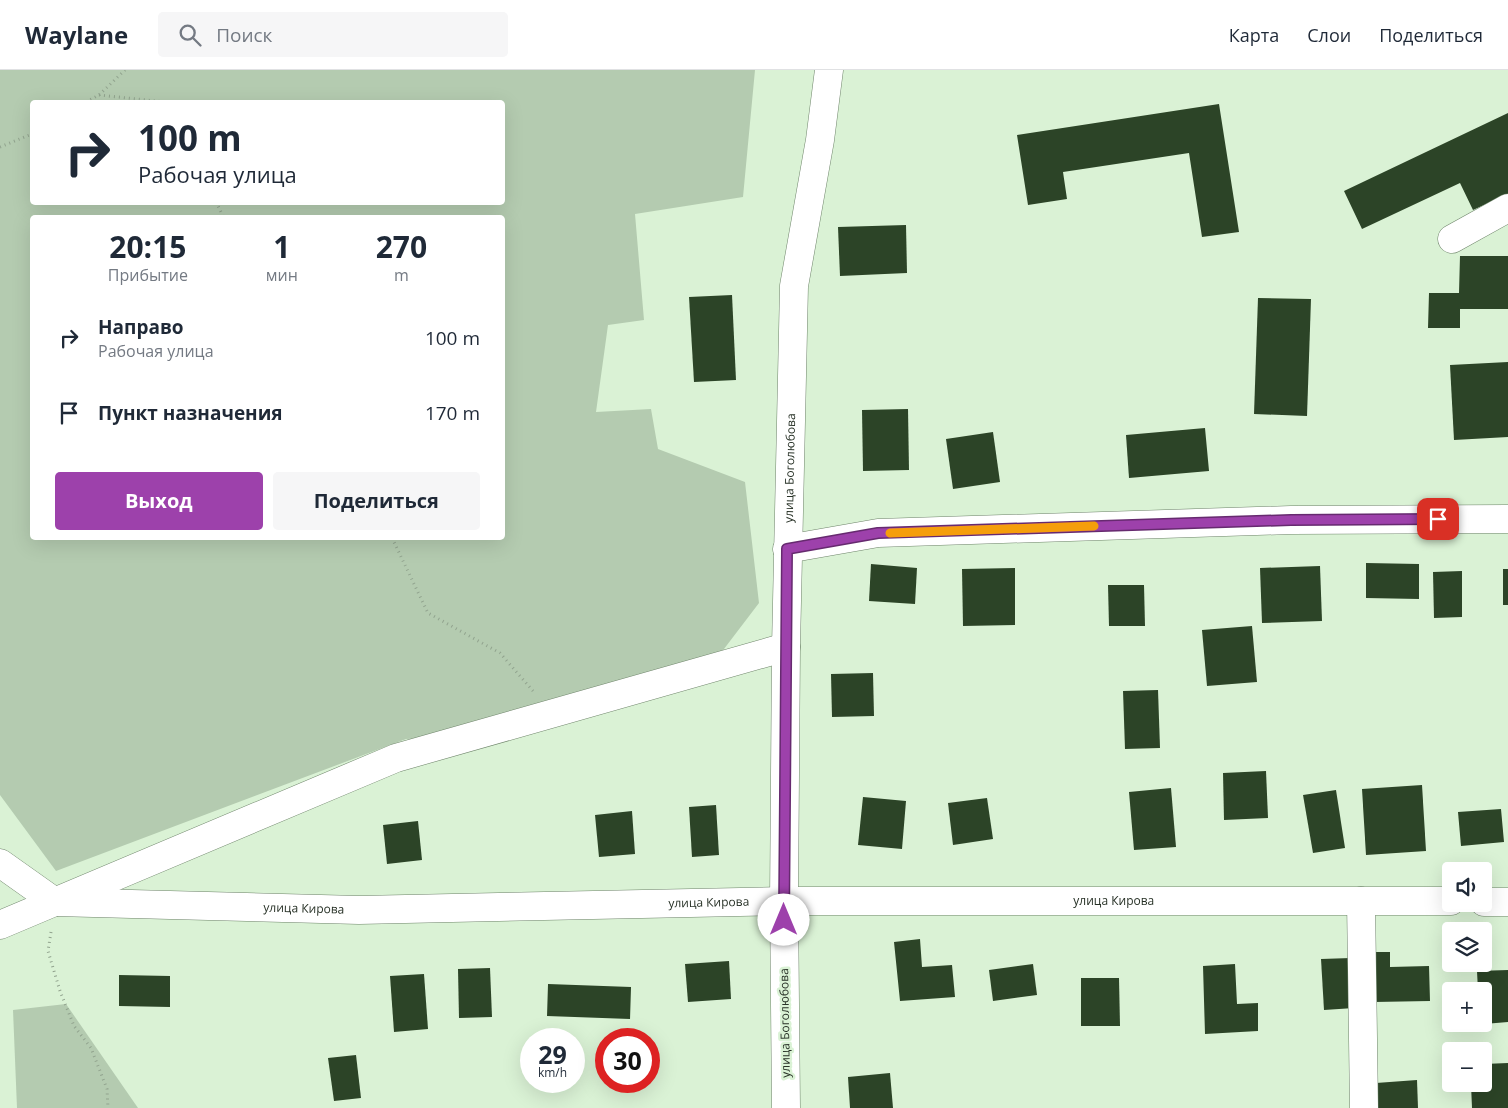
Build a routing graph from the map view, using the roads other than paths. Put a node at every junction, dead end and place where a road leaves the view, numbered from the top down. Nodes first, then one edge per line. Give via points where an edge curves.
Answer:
1 (829, 70) edge
2 (1508, 208) edge
3 (1452, 239) dead end
4 (1508, 519) edge
5 (787, 549) junction
6 (786, 647) junction
7 (0, 863) edge
8 (784, 901) junction
9 (1361, 901) junction
10 (55, 902) junction
11 (1442, 902) edge
12 (1492, 902) edge
13 (1508, 902) edge
14 (0, 926) edge
15 (786, 1108) edge
16 (1364, 1108) edge

1 - 5 street, улица Боголюбова via 794,286
2 - 3 street
4 - 5 street via 1291,520 878,533
5 - 6 street, улица Боголюбова
6 - 8 street, улица Боголюбова
6 - 10 street via 396,758
7 - 10 street
8 - 9 street, улица Кирова
8 - 10 street, улица Кирова via 359,910
8 - 15 street, улица Боголюбова
9 - 11 street, улица Кирова
9 - 16 street
10 - 14 street
12 - 13 street

